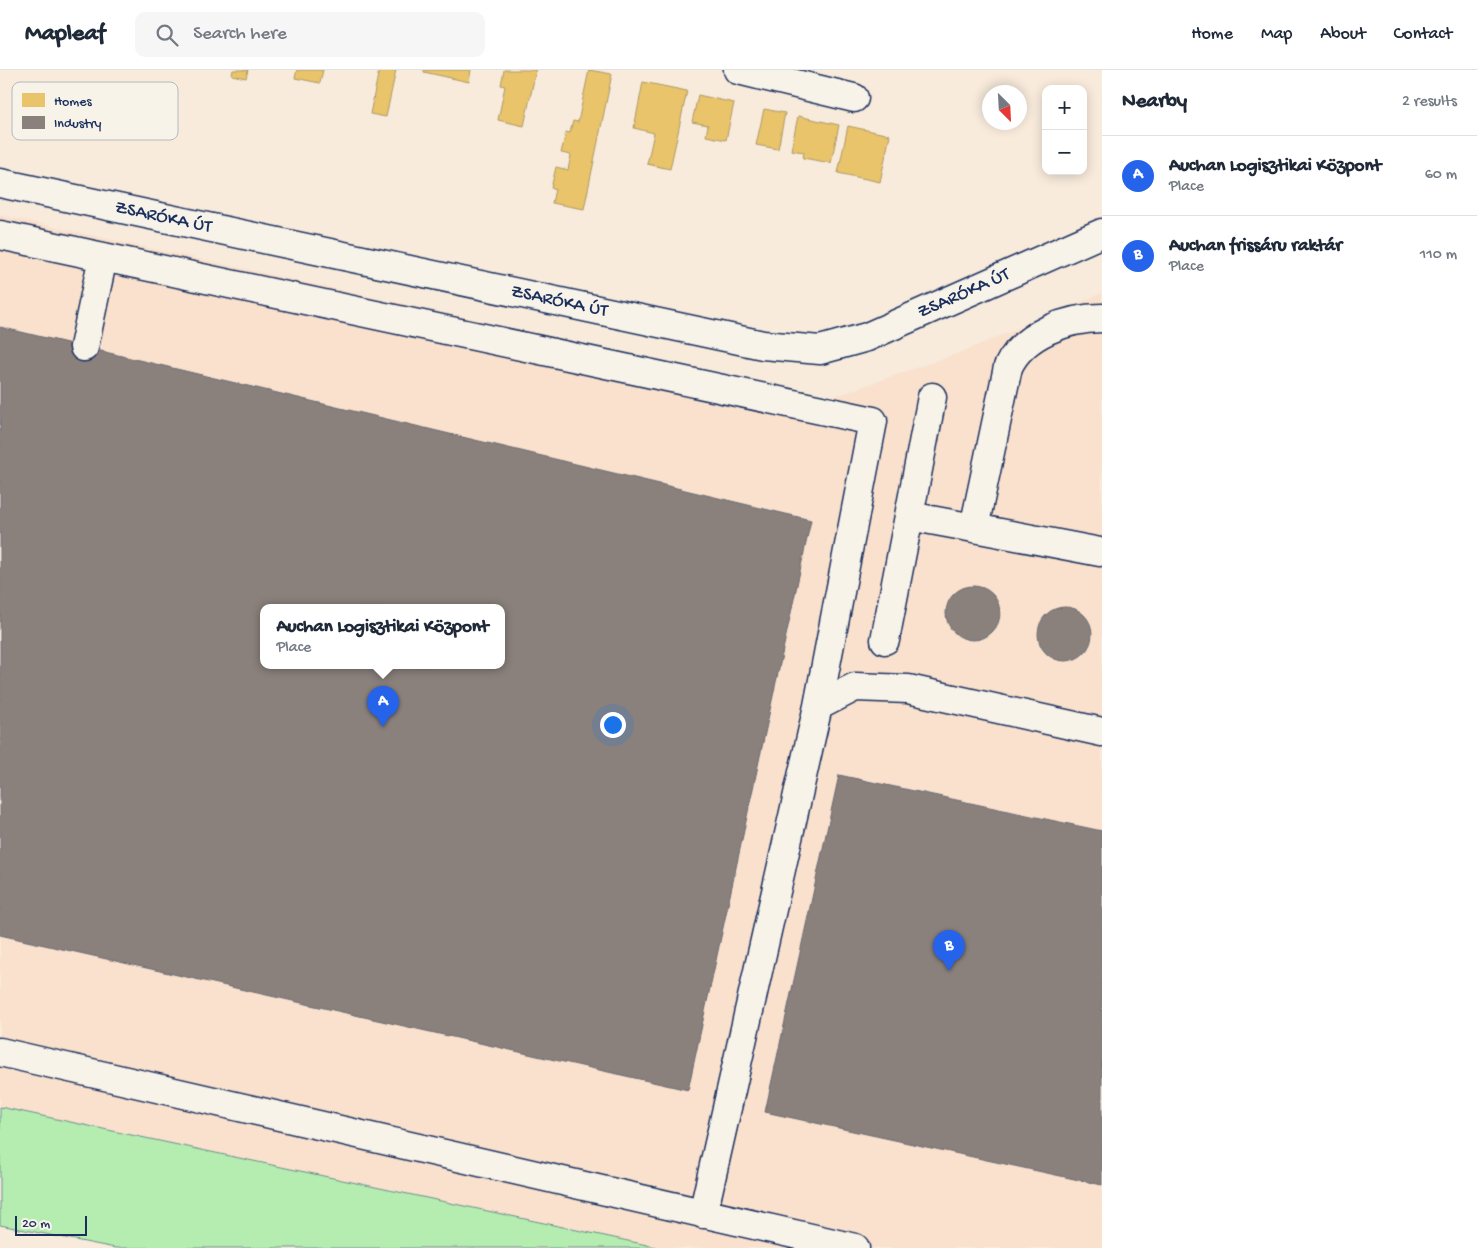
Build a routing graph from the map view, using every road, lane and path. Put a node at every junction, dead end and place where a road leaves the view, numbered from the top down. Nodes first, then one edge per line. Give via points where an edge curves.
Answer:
1 (738, 70) edge
2 (854, 98) dead end
3 (0, 183) edge
4 (1102, 233) edge
5 (0, 235) edge
6 (103, 257) junction
7 (1102, 318) edge
8 (84, 347) dead end
9 (932, 397) dead end
10 (909, 516) junction
11 (974, 528) junction
12 (1100, 552) dead end
13 (885, 640) dead end
14 (818, 706) junction
15 (1102, 732) edge
16 (0, 1052) edge
17 (703, 1214) junction
18 (855, 1248) edge

1 - 2 street
3 - 4 street, ZSARÓKA ÚT via 763,345 820,350 867,337
5 - 6 street
6 - 8 street
6 - 14 street via 873,422
7 - 11 street via 1085,318 1042,333 1013,355
9 - 10 street
10 - 11 street
10 - 13 street
11 - 12 street
14 - 15 street via 855,687 908,689
14 - 17 street
16 - 17 street
17 - 18 street

